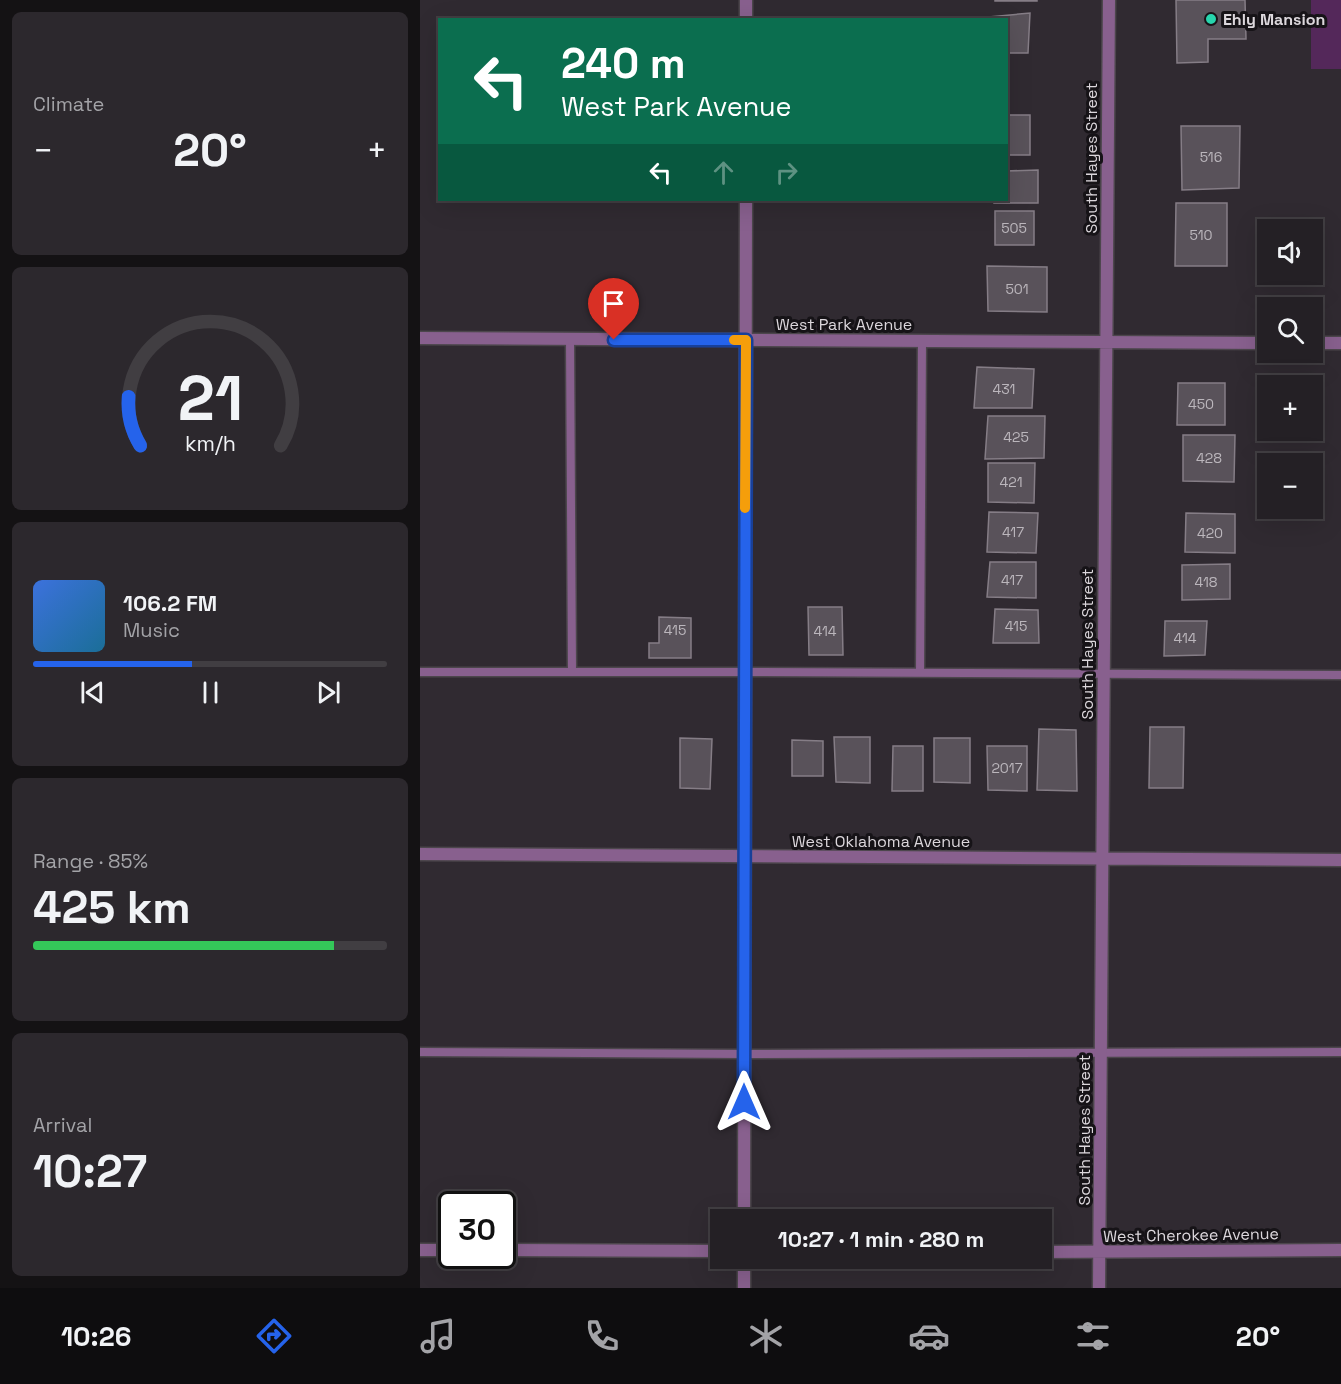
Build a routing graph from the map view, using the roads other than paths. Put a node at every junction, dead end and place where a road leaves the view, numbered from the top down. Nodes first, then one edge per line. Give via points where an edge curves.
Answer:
1 (746, 0) edge
2 (1108, 0) edge
3 (746, 18) edge
4 (746, 201) edge
5 (420, 339) edge
6 (570, 339) junction
7 (746, 340) junction
8 (922, 341) junction
9 (1106, 342) junction
10 (1257, 343) edge
11 (1323, 343) edge
12 (1341, 343) edge
13 (420, 672) edge
14 (572, 672) junction
15 (745, 672) junction
16 (920, 673) junction
17 (1104, 674) junction
18 (1341, 675) edge
19 (420, 855) edge
20 (744, 856) junction
21 (1102, 859) junction
22 (1341, 860) edge
23 (420, 1052) edge
24 (1101, 1053) junction
25 (1341, 1053) edge
26 (744, 1054) junction
27 (744, 1209) edge
28 (420, 1250) edge
29 (438, 1250) edge
30 (516, 1250) edge
31 (1341, 1250) edge
32 (710, 1251) edge
33 (1052, 1252) edge
34 (1100, 1252) junction
35 (744, 1269) edge
36 (744, 1288) edge
37 (1099, 1288) edge

1 - 3 street
2 - 9 street, South Hayes Street
4 - 7 street
5 - 6 street, West Park Avenue
6 - 7 street, West Park Avenue
6 - 14 lane
7 - 8 street, West Park Avenue
7 - 15 street
8 - 9 street, West Park Avenue
8 - 16 lane
9 - 10 street, West Park Avenue
9 - 17 street, South Hayes Street
11 - 12 street
13 - 14 lane
14 - 15 lane
15 - 16 lane
15 - 20 street
16 - 17 lane
17 - 18 lane
17 - 21 street, South Hayes Street
19 - 20 street, West Oklahoma Avenue
20 - 21 street, West Oklahoma Avenue
20 - 26 street
21 - 22 street, West Oklahoma Avenue
21 - 24 street, South Hayes Street
23 - 26 lane
24 - 25 lane
24 - 26 lane
24 - 34 street, South Hayes Street
26 - 27 street
28 - 29 street
30 - 32 street
31 - 34 street, West Cherokee Avenue
33 - 34 street, West Cherokee Avenue
34 - 37 street, South Hayes Street
35 - 36 street

